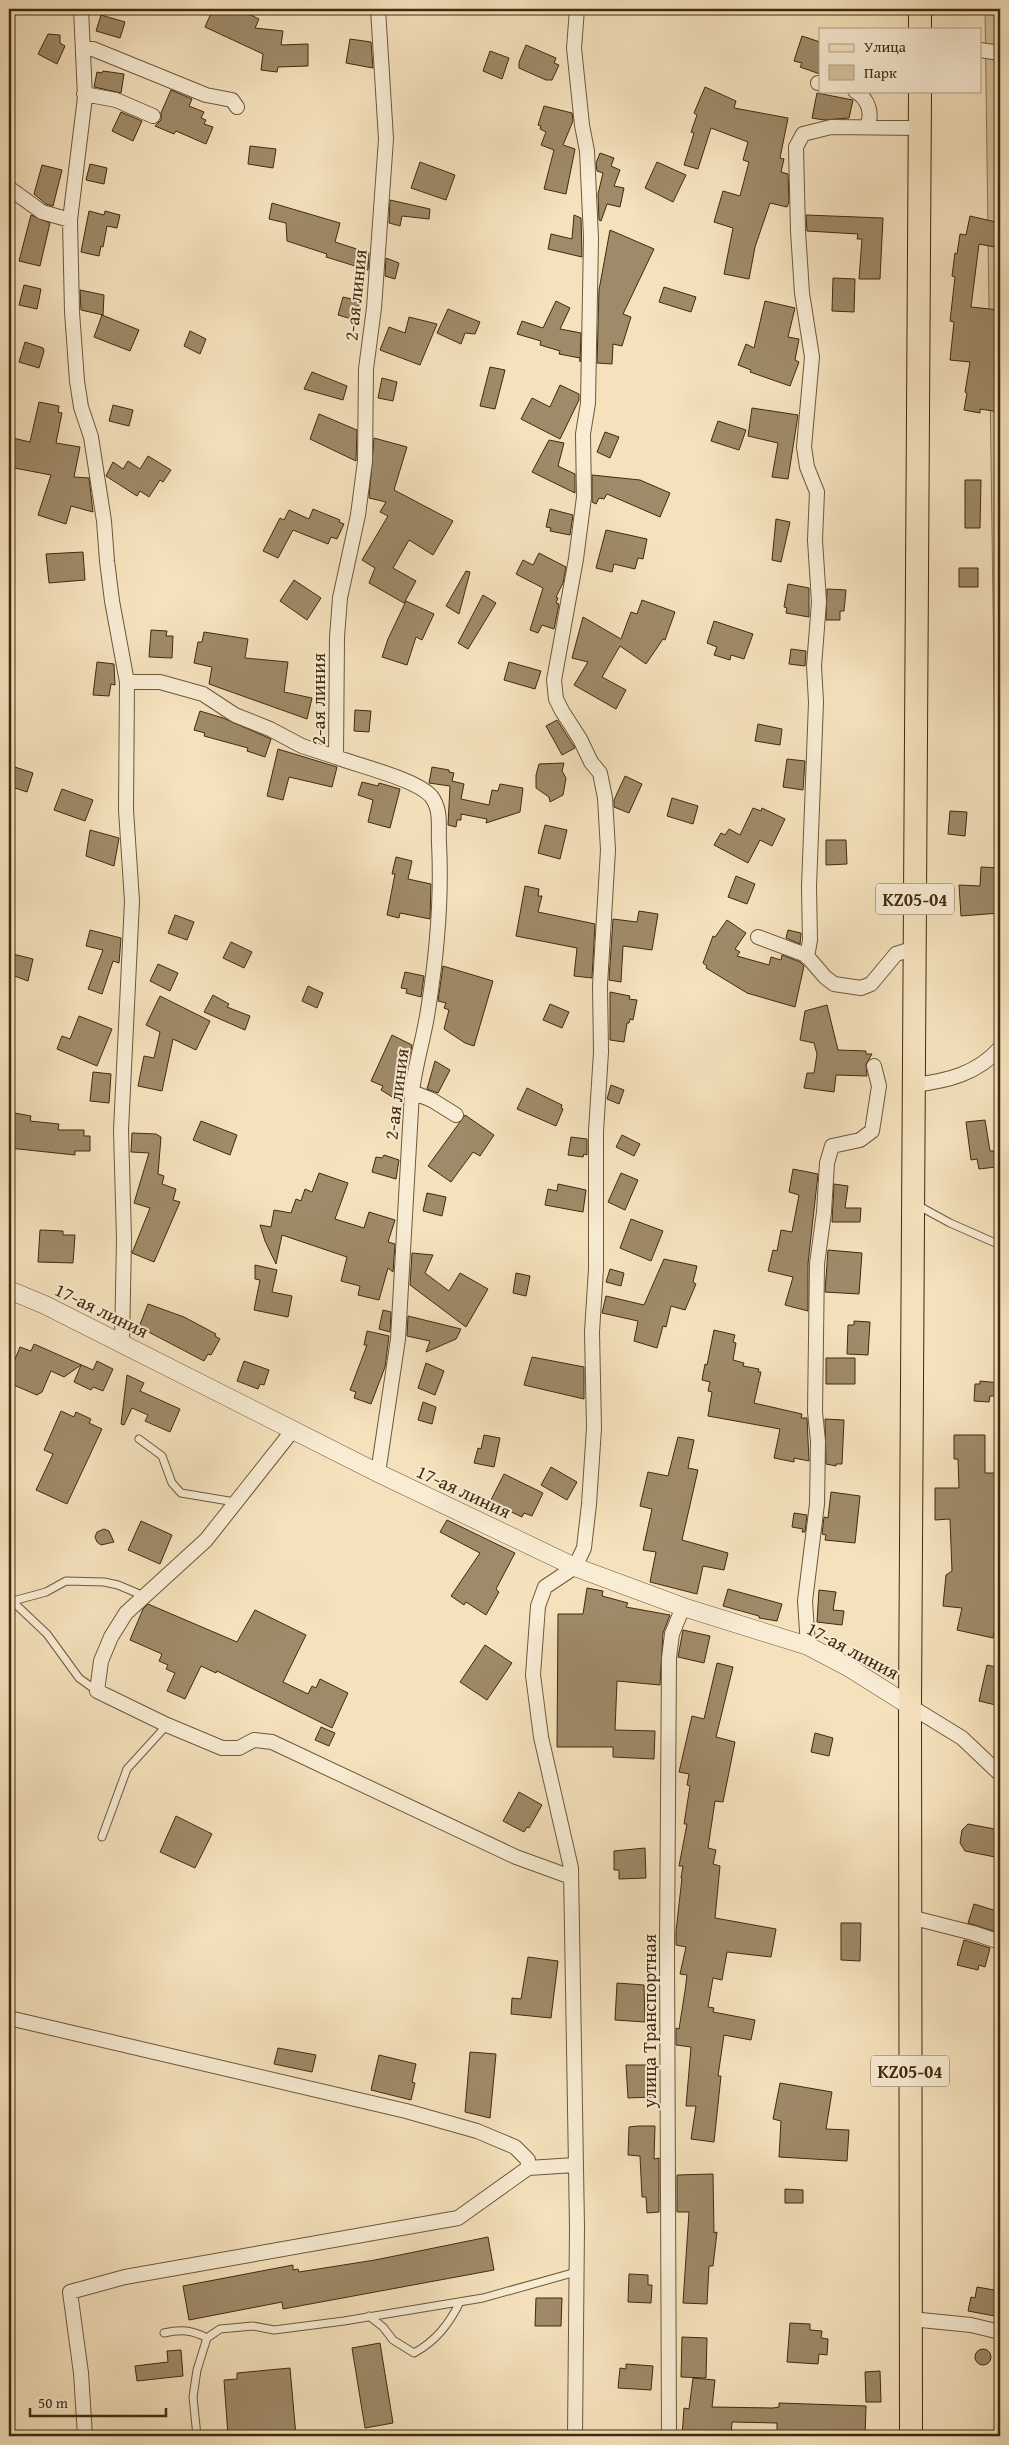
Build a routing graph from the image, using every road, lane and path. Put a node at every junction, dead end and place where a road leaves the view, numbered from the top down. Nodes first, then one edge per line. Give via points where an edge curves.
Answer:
1 (80, 9) edge
2 (378, 9) edge
3 (577, 9) edge
4 (920, 9) edge
5 (920, 28) edge
6 (83, 48) junction
7 (982, 50) edge
8 (1000, 53) edge
9 (857, 92) edge
10 (920, 92) edge
11 (84, 94) junction
12 (237, 107) dead end
13 (153, 116) dead end
14 (866, 127) junction
15 (920, 128) junction
16 (9, 188) edge
17 (70, 220) junction
18 (128, 682) junction
19 (336, 758) junction
20 (758, 937) dead end
21 (915, 948) junction
22 (807, 957) junction
23 (1000, 1048) edge
24 (874, 1066) dead end
25 (914, 1084) junction
26 (412, 1092) junction
27 (456, 1115) dead end
28 (913, 1202) junction
29 (1000, 1245) edge
30 (9, 1290) edge
31 (122, 1344) junction
32 (292, 1430) junction
33 (139, 1439) dead end
34 (378, 1473) junction
35 (235, 1502) junction
36 (576, 1567) junction
37 (144, 1596) junction
38 (11, 1600) edge
39 (682, 1607) junction
40 (808, 1646) junction
41 (97, 1691) junction
42 (910, 1706) junction
43 (167, 1725) junction
44 (1000, 1774) edge
45 (102, 1837) dead end
46 (571, 1877) junction
47 (910, 1917) junction
48 (1000, 1942) edge
49 (9, 2018) edge
50 (575, 2165) junction
51 (528, 2168) junction
52 (576, 2272) junction
53 (460, 2302) junction
54 (369, 2316) junction
55 (911, 2319) junction
56 (1000, 2332) edge
57 (164, 2333) dead end
58 (207, 2338) junction
59 (85, 2436) edge
60 (197, 2436) edge
61 (575, 2436) edge
62 (669, 2436) edge
63 (911, 2436) edge

1 - 6 street
2 - 19 street, 2-ая линия via 386,139 374,308 366,369 365,461 358,515 340,598
3 - 36 street via 574,48 587,151 591,238 588,403 583,434 584,497 554,680 556,699 590,762 600,774 608,850 596,1131 596,1269 592,1332 594,1428 584,1548
4 - 5 main road
6 - 11 street
6 - 12 street via 93,49 206,95 232,100
7 - 8 street
9 - 14 street via 863,96 869,109 870,121
10 - 15 main road, KZ05-04
11 - 13 street via 116,100
11 - 17 street
14 - 15 street
14 - 22 street via 832,127 803,134 796,147 798,231 812,357 804,447 807,467 817,492 815,540 819,602 814,666 816,702
15 - 21 main road, KZ05-04
16 - 17 street via 42,212
17 - 18 street via 77,381 91,437 111,593
18 - 19 street via 160,682 197,691 235,715
18 - 31 street via 126,810 132,901 121,1130
19 - 26 street, 2-ая линия via 420,788 429,795 439,814 438,942
20 - 22 street
21 - 22 street via 896,954 871,984 861,988 834,984
21 - 25 main road, KZ05-04
23 - 25 street via 972,1071 944,1082
24 - 40 street via 879,1086 872,1131 860,1140 832,1146 826,1163 817,1264 817,1504 805,1601
25 - 28 main road, KZ05-04
26 - 27 street
26 - 34 street, 2-ая линия via 398,1339
28 - 29 lane
28 - 42 main road, KZ05-04
30 - 31 street, 17-ая линия
31 - 32 street, 17-ая линия
32 - 34 street, 17-ая линия
32 - 35 street
33 - 35 lane via 162,1456 172,1483 181,1493
34 - 36 street, 17-ая линия
35 - 37 street via 206,1540
36 - 39 street, 17-ая линия
36 - 46 street via 545,1587 538,1606 533,1675 541,1737
37 - 38 lane via 118,1585 74,1581
37 - 41 street via 126,1613 111,1636 101,1660
38 - 41 lane via 47,1634 79,1678
39 - 40 street, 17-ая линия
39 - 62 street, улица Транспортная via 672,1634 669,1658
40 - 42 street, 17-ая линия
41 - 43 street
42 - 44 street via 962,1738
42 - 47 main road, KZ05-04
43 - 45 lane via 126,1769
43 - 46 street via 222,1748 239,1748 254,1740 272,1742 516,1857
46 - 50 street
47 - 48 street
47 - 55 main road, KZ05-04
49 - 51 street via 406,2111 476,2131 516,2147 528,2160
50 - 51 street
50 - 52 street
51 - 59 street via 458,2218 125,2277 70,2292 81,2373
52 - 53 lane
52 - 61 street
53 - 54 lane
53 - 54 lane via 451,2320 430,2344 414,2353 393,2340
54 - 58 lane via 274,2330 253,2326 220,2329
55 - 56 street via 971,2325
55 - 63 main road, KZ05-04
57 - 58 lane via 193,2331
58 - 60 lane via 193,2397

